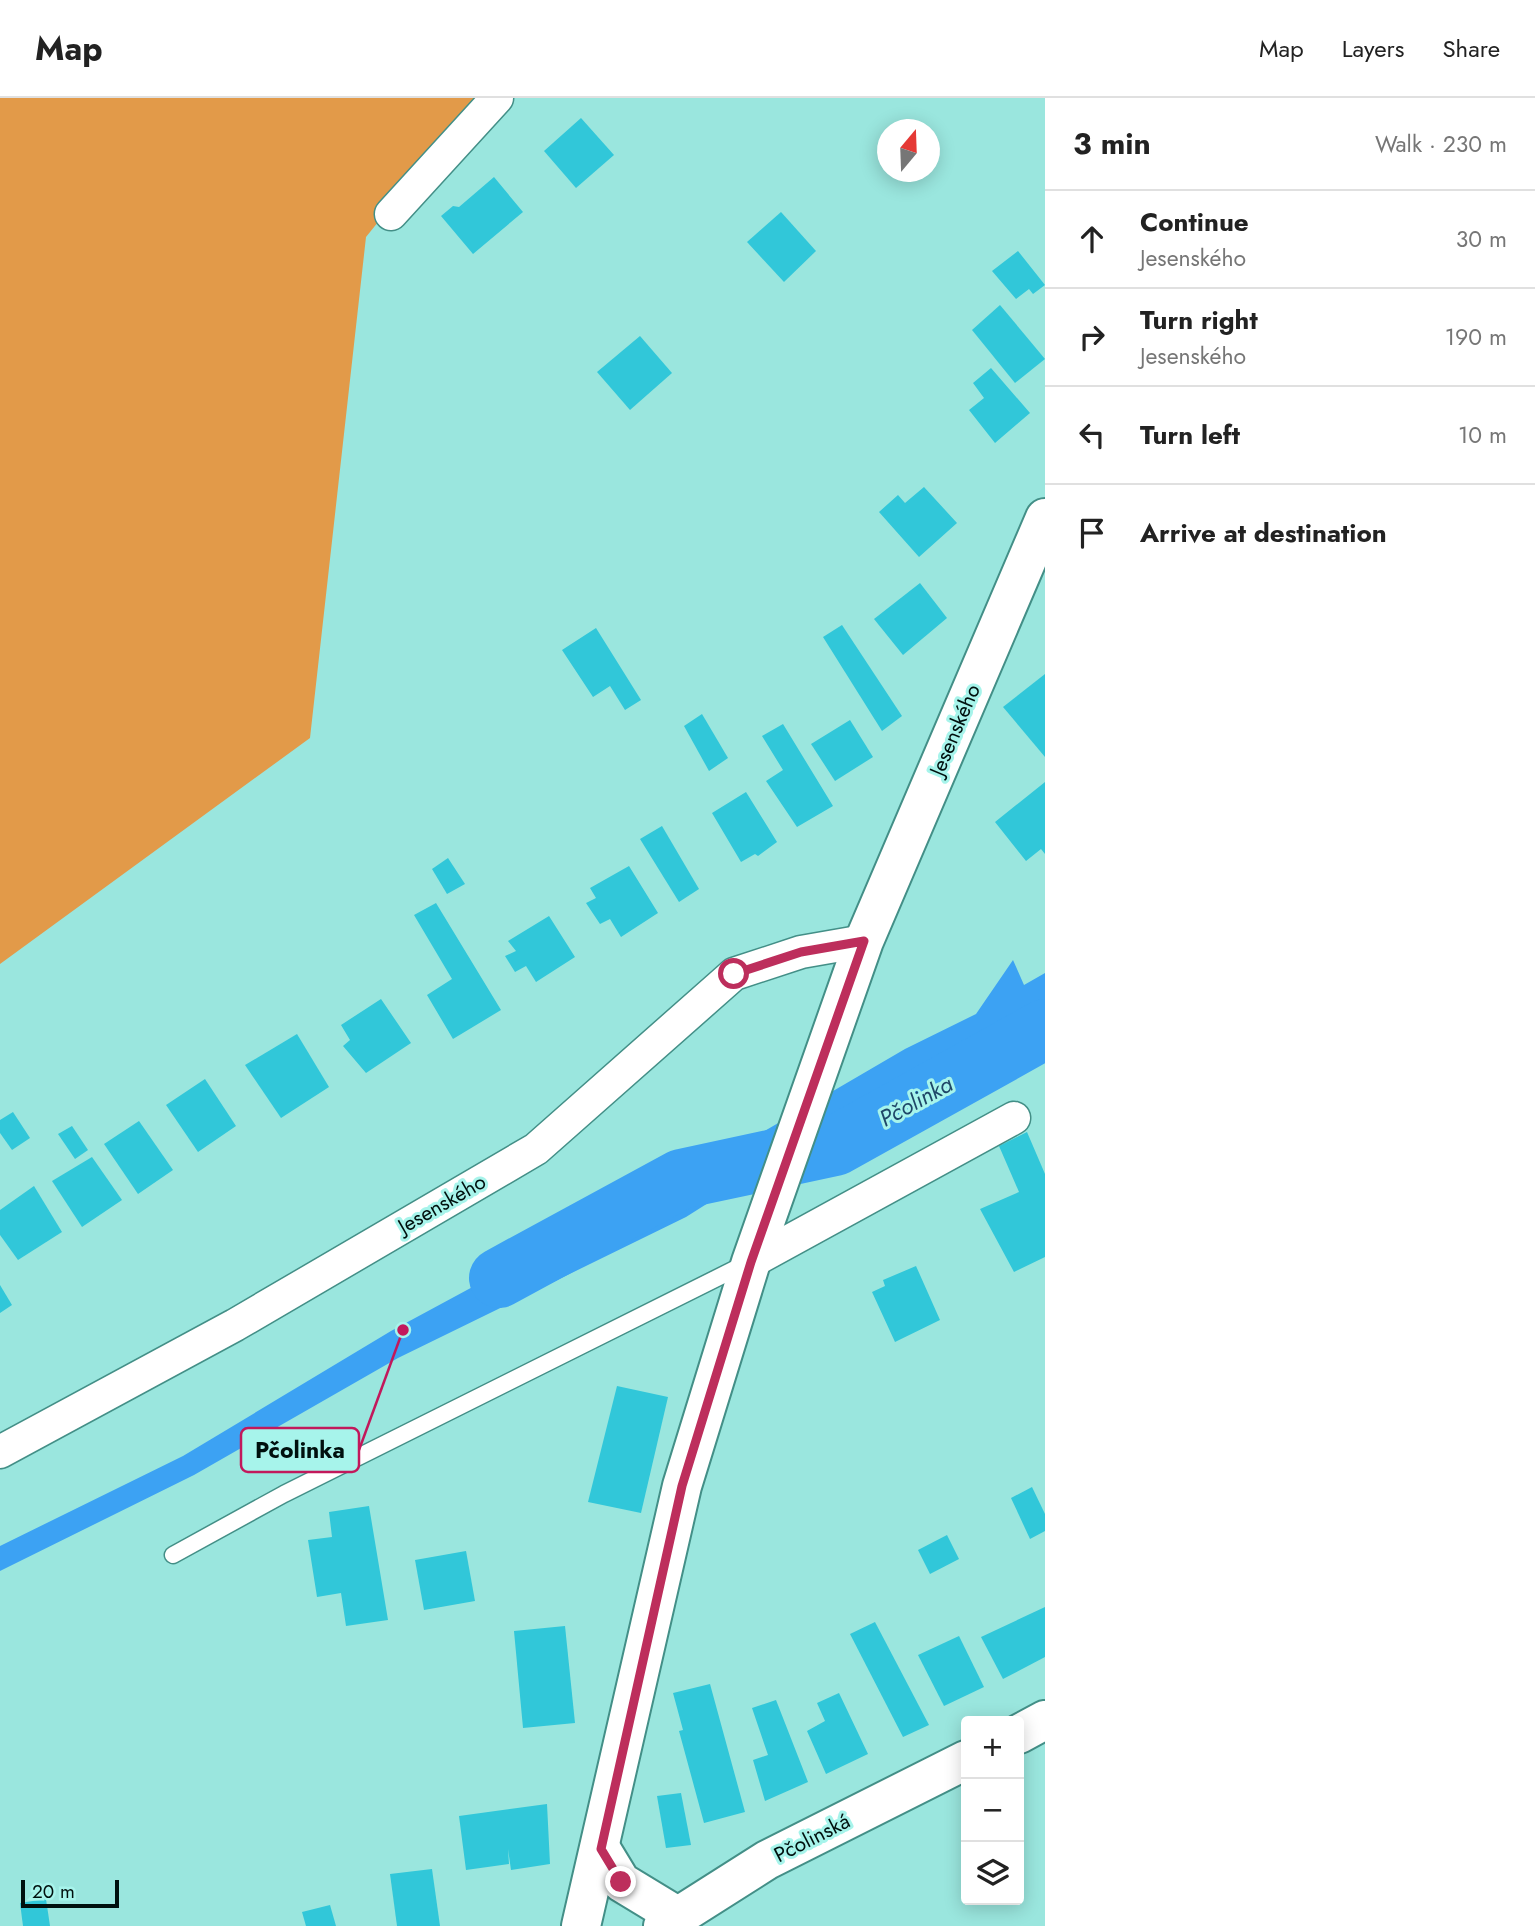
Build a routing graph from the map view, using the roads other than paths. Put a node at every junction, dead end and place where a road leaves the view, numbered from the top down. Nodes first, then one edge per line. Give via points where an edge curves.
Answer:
1 (497, 98) edge
2 (391, 214) dead end
3 (1045, 518) edge
4 (864, 941) junction
5 (1014, 1118) dead end
6 (751, 1262) junction
7 (0, 1452) edge
8 (173, 1555) dead end
9 (1045, 1720) edge
10 (1024, 1731) edge
11 (961, 1763) edge
12 (601, 1849) junction
13 (670, 1921) edge
14 (581, 1926) edge

1 - 2 street
3 - 4 street, Jesenského
4 - 6 street, Jesenského
4 - 7 street, Jesenského via 801,952 734,974 536,1149 235,1325
5 - 6 street
6 - 8 lane via 284,1494
6 - 12 street, Jesenského via 682,1486
9 - 10 street
11 - 13 street, Pčolinská via 767,1860
12 - 13 street via 621,1882
12 - 14 street, Jesenského

